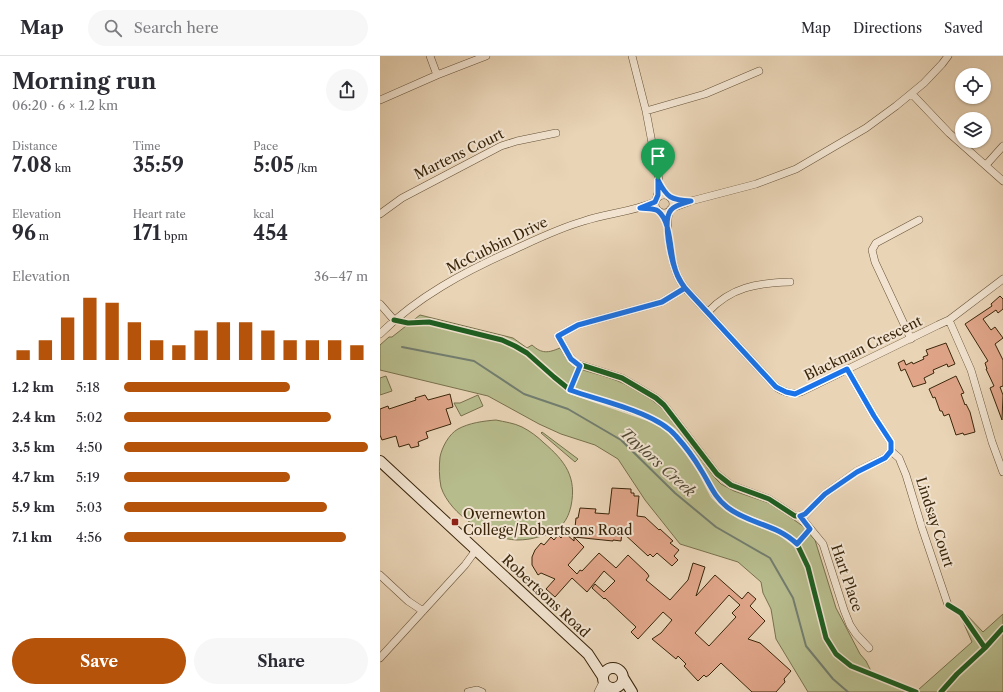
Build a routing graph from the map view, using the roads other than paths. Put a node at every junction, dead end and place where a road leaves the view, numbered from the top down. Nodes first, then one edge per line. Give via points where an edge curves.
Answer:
1 (430, 56) edge
2 (486, 56) edge
3 (632, 56) edge
4 (948, 56) edge
5 (760, 71) dead end
6 (437, 75) junction
7 (912, 94) junction
8 (380, 100) edge
9 (646, 111) junction
10 (556, 133) dead end
11 (1003, 146) edge
12 (986, 165) junction
13 (658, 180) junction
14 (1003, 181) edge
15 (670, 197) junction
16 (655, 201) junction
17 (691, 201) junction
18 (640, 208) junction
19 (671, 209) junction
20 (658, 211) junction
21 (380, 214) edge
22 (919, 220) dead end
23 (667, 226) junction
24 (1003, 279) edge
25 (790, 282) dead end
26 (685, 288) junction
27 (380, 304) edge
28 (708, 312) junction
29 (394, 320) junction
30 (949, 320) junction
31 (380, 334) edge
32 (911, 339) junction
33 (847, 369) junction
34 (891, 451) junction
35 (380, 461) edge
36 (1003, 472) edge
37 (800, 516) junction
38 (478, 552) junction
39 (380, 575) edge
40 (948, 605) dead end
41 (422, 613) junction
42 (869, 648) dead end
43 (588, 654) junction
44 (380, 658) edge
45 (612, 668) junction
46 (603, 678) junction
47 (624, 679) junction
48 (611, 689) edge
49 (468, 692) edge
50 (482, 692) edge
51 (598, 692) edge
52 (624, 692) edge
53 (632, 692) edge

1 - 6 street
2 - 6 street
3 - 9 street
4 - 7 street
5 - 9 street via 705,94
6 - 8 street
7 - 12 street via 949,133
7 - 17 street via 866,128 796,169 756,184
9 - 13 street
10 - 21 street, Martens Court via 502,146 402,198
11 - 12 street
12 - 14 street
13 - 15 street
13 - 16 street via 659,189
15 - 16 street via 663,195
15 - 17 street
15 - 19 street via 673,203
16 - 18 street, McCubbin Drive
16 - 20 street
17 - 19 street
18 - 20 street, McCubbin Drive
18 - 29 street, McCubbin Drive via 566,226 525,244 449,281
19 - 20 street via 666,213
19 - 23 street, Blackman Crescent
20 - 23 street, Blackman Crescent
22 - 32 street via 876,243 872,250 875,262
23 - 26 street, Blackman Crescent via 674,267
24 - 30 street, Blackman Crescent
25 - 28 street via 772,282 740,289 723,298
26 - 28 street, Blackman Crescent
26 - 37 street via 662,302 578,325 555,338 575,363 622,378 656,398 724,480 739,489 768,499 791,515
27 - 29 street
28 - 33 street, Blackman Crescent via 776,387 786,392 795,394
29 - 31 street, McCubbin Drive
30 - 32 street, Blackman Crescent
30 - 36 street via 971,370
32 - 33 street, Blackman Crescent
33 - 34 street, Lindsay Court via 891,442
34 - 37 street via 885,458 857,472 825,494
34 - 40 street, Lindsay Court via 899,458 906,475
35 - 38 street, Robertsons Road
37 - 42 street, Hart Place via 823,544 848,620
38 - 41 street via 472,562 465,565
38 - 43 street, Robertsons Road
39 - 41 street via 412,607
41 - 44 street
43 - 45 street, Robertsons Road
43 - 46 street, Robertsons Road
45 - 46 street via 606,671
45 - 47 street via 620,671
46 - 48 street
46 - 51 street
47 - 48 street
47 - 53 street
48 - 52 street
49 - 50 street

